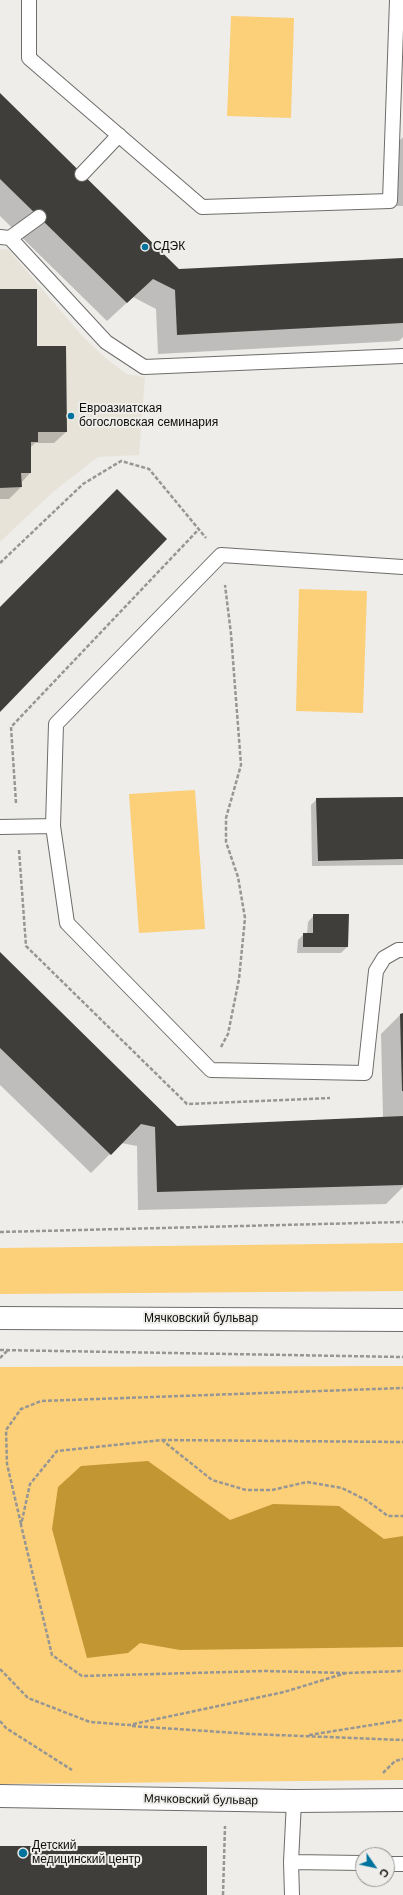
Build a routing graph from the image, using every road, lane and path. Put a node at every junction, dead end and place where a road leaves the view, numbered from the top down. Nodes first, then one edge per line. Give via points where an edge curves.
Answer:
1 (29, 0) edge
2 (397, 0) edge
3 (119, 135) junction
4 (82, 174) dead end
5 (39, 217) dead end
6 (5, 237) edge
7 (403, 356) edge
8 (199, 529) junction
9 (221, 555) junction
10 (0, 563) edge
11 (403, 567) edge
12 (54, 826) junction
13 (0, 827) edge
14 (18, 827) junction
15 (403, 950) edge
16 (211, 1070) junction
17 (335, 1097) dead end
18 (403, 1222) edge
19 (0, 1232) edge
20 (0, 1318) edge
21 (403, 1320) edge
22 (0, 1350) edge
23 (8, 1350) junction
24 (403, 1357) edge
25 (0, 1358) edge
26 (403, 1388) edge
27 (162, 1440) junction
28 (403, 1442) edge
29 (403, 1516) edge
30 (21, 1525) junction
31 (0, 1669) edge
32 (403, 1671) edge
33 (346, 1673) junction
34 (403, 1720) edge
35 (0, 1721) edge
36 (129, 1725) junction
37 (303, 1736) junction
38 (403, 1740) edge
39 (79, 1774) dead end
40 (0, 1796) edge
41 (226, 1800) junction
42 (403, 1800) edge
43 (294, 1801) junction
44 (291, 1862) junction
45 (355, 1863) edge
46 (223, 1895) edge
47 (292, 1895) edge

1 - 3 lane via 29,58
2 - 3 lane via 390,201 202,207
3 - 4 lane
5 - 6 lane
6 - 7 lane via 106,342 144,367
8 - 9 path
8 - 10 path via 149,469 121,461 83,484
8 - 14 path via 11,727
9 - 11 lane
9 - 12 lane via 56,724
9 - 16 path via 231,634 241,765 226,818 226,842 238,877 245,918 239,979 228,1034
12 - 14 lane
12 - 16 lane via 67,923
13 - 14 lane
14 - 17 path via 26,946 187,1104
15 - 16 lane via 384,958 376,971 365,1073
18 - 19 path
20 - 21 street, Мячковский бульвар
22 - 23 path
23 - 24 path
23 - 25 path
26 - 30 path via 41,1401 21,1409 6,1430 7,1464
27 - 28 path
27 - 29 path via 212,1480 246,1490 272,1490 307,1482 342,1488 366,1500 388,1516
27 - 30 path via 57,1451 30,1484
30 - 33 path via 52,1655 82,1676 264,1671
31 - 36 path via 28,1698 90,1722
32 - 33 path
33 - 36 path via 284,1692
34 - 37 path
35 - 39 path via 6,1728
36 - 37 path
37 - 38 path
40 - 41 street, Мячковский бульвар
41 - 43 street, Мячковский бульвар
41 - 46 path
42 - 43 street, Мячковский бульвар
43 - 44 lane
44 - 45 lane
44 - 47 lane

